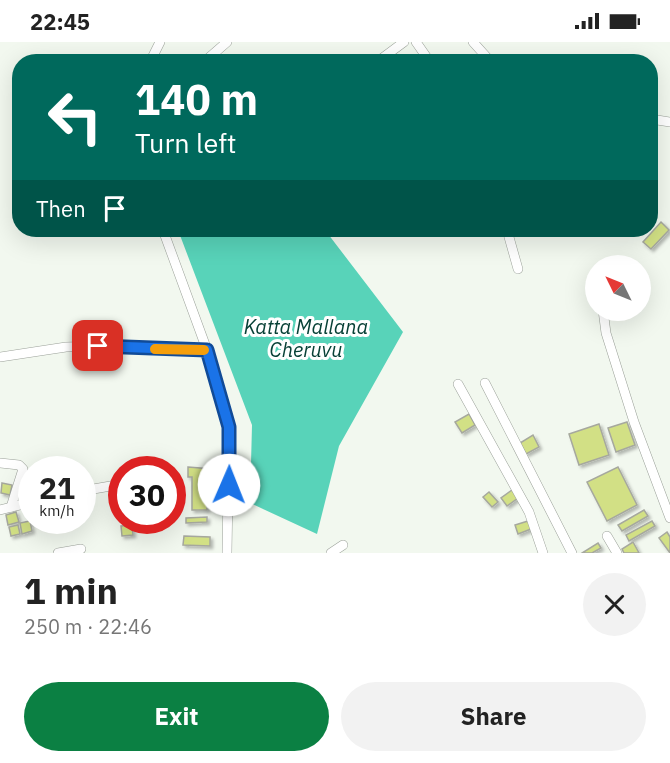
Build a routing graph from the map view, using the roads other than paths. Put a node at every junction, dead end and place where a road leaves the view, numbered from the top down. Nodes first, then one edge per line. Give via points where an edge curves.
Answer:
1 (227, 42) edge
2 (404, 42) edge
3 (473, 42) edge
4 (213, 54) edge
5 (388, 54) edge
6 (484, 54) edge
7 (166, 237) edge
8 (509, 237) edge
9 (518, 269) dead end
10 (604, 321) edge
11 (207, 350) junction
12 (0, 357) edge
13 (485, 383) dead end
14 (458, 384) dead end
15 (0, 463) edge
16 (18, 505) edge
17 (11, 507) junction
18 (0, 510) edge
19 (670, 518) edge
20 (607, 536) dead end
21 (343, 545) dead end
22 (81, 549) dead end
23 (58, 553) edge
24 (228, 553) edge
25 (331, 553) edge
26 (543, 553) edge
27 (572, 553) edge
28 (617, 553) edge

1 - 4 street
2 - 5 street
3 - 6 street
7 - 11 street
8 - 9 street
10 - 19 street via 634,422
11 - 12 street via 66,347
11 - 24 street via 229,427
13 - 27 street
14 - 26 street via 529,512
15 - 17 street via 19,465 22,469
16 - 17 street
17 - 18 street
20 - 28 street
21 - 25 street
22 - 23 street

